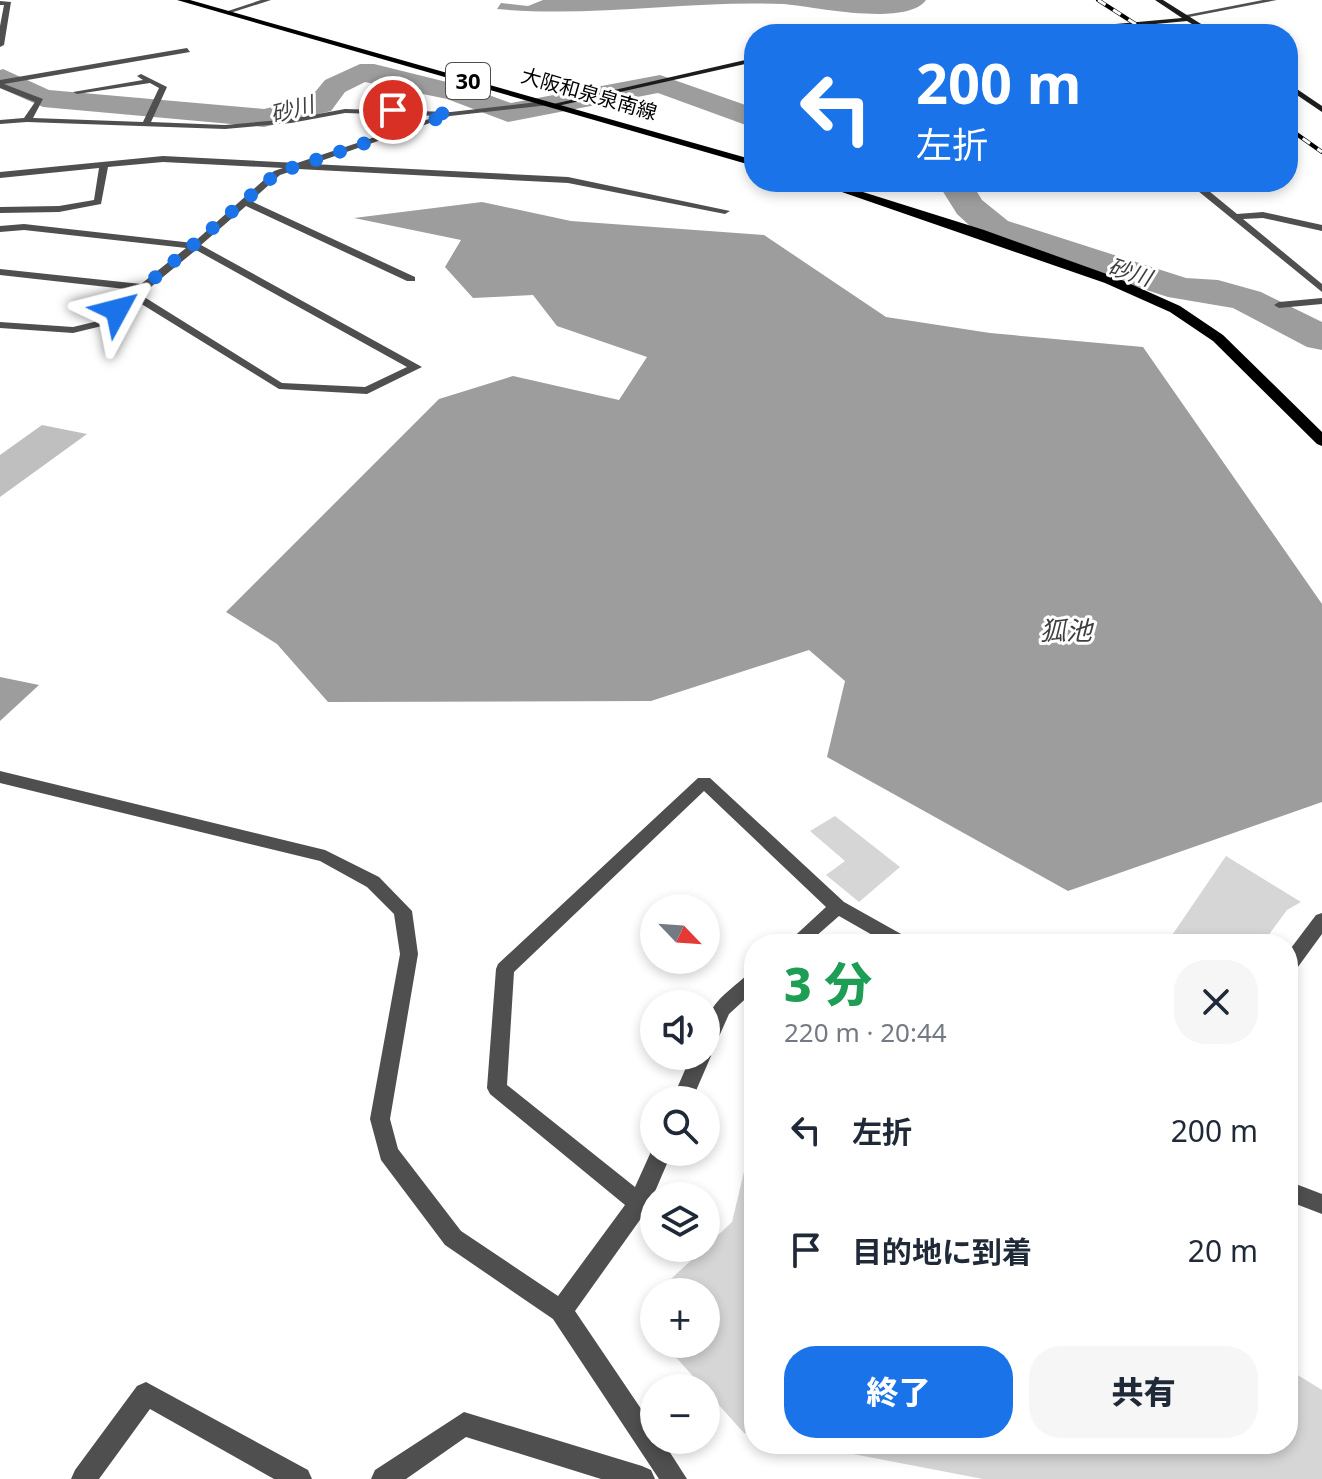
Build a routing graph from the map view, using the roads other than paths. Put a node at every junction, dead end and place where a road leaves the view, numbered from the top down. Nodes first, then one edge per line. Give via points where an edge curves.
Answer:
1 (181, 0) edge
2 (268, 0) edge
3 (1158, 0) edge
4 (1274, 0) edge
5 (0, 3) edge
6 (228, 12) junction
7 (1186, 17) junction
8 (1142, 24) edge
9 (1197, 24) edge
10 (0, 45) edge
11 (187, 50) dead end
12 (744, 62) edge
13 (136, 74) dead end
14 (150, 81) junction
15 (0, 84) edge
16 (77, 92) dead end
17 (1298, 92) edge
18 (23, 94) junction
19 (0, 96) edge
20 (550, 104) junction
21 (1322, 110) edge
22 (451, 114) junction
23 (27, 120) junction
24 (0, 122) edge
25 (146, 124) junction
26 (744, 160) edge
27 (104, 165) junction
28 (297, 166) junction
29 (0, 175) edge
30 (850, 192) edge
31 (1204, 192) edge
32 (245, 202) junction
33 (0, 210) edge
34 (725, 211) dead end
35 (1235, 217) junction
36 (1322, 228) edge
37 (0, 229) edge
38 (195, 246) junction
39 (0, 272) edge
40 (411, 279) dead end
41 (1322, 289) edge
42 (140, 292) junction
43 (1322, 301) edge
44 (1279, 305) dead end
45 (0, 325) edge
46 (1322, 441) edge
47 (0, 777) edge
48 (838, 907) junction
49 (1320, 924) edge
50 (807, 934) edge
51 (885, 934) edge
52 (1298, 953) edge
53 (744, 989) edge
54 (720, 1011) edge
55 (655, 1166) edge
56 (1298, 1195) edge
57 (639, 1203) junction
58 (1322, 1204) edge
59 (561, 1311) junction
60 (84, 1479) edge
61 (299, 1479) edge
62 (384, 1479) edge
63 (642, 1479) edge
64 (674, 1479) edge

1 - 6 main road, 大阪和泉泉南線 / 30
2 - 6 street
3 - 7 street
4 - 7 street
5 - 10 street via 8,2
6 - 20 main road, 大阪和泉泉南線 / 30
7 - 8 street
7 - 9 street
11 - 15 street
12 - 20 street
13 - 14 street
14 - 16 street
14 - 25 street via 163,87
15 - 18 street
17 - 21 street
18 - 19 street
18 - 23 street via 40,101
20 - 22 street
20 - 26 main road, 大阪和泉泉南線 / 30
22 - 25 street via 372,109 225,127
22 - 28 street
23 - 24 street
23 - 25 street
27 - 28 street via 163,159
27 - 29 street
27 - 33 street via 98,202
28 - 32 street via 277,173
28 - 34 street via 568,180
30 - 46 main road via 1024,249 1175,309 1218,338
31 - 35 street
32 - 38 street
32 - 40 street
35 - 36 street via 1263,215
35 - 41 street
37 - 38 street via 24,227
38 - 42 street
38 - 42 street via 416,367 367,391 279,386
39 - 42 street
42 - 45 street via 98,324 73,330
43 - 44 street
47 - 59 street via 325,856 373,882 403,911 409,954 380,1119 388,1153 453,1238
48 - 50 street
48 - 51 street
48 - 57 street via 704,782 505,969 497,1088
49 - 52 street
53 - 54 street
55 - 57 street
56 - 58 street
57 - 59 street
59 - 64 street
60 - 61 street via 146,1394
62 - 63 street via 464,1424

